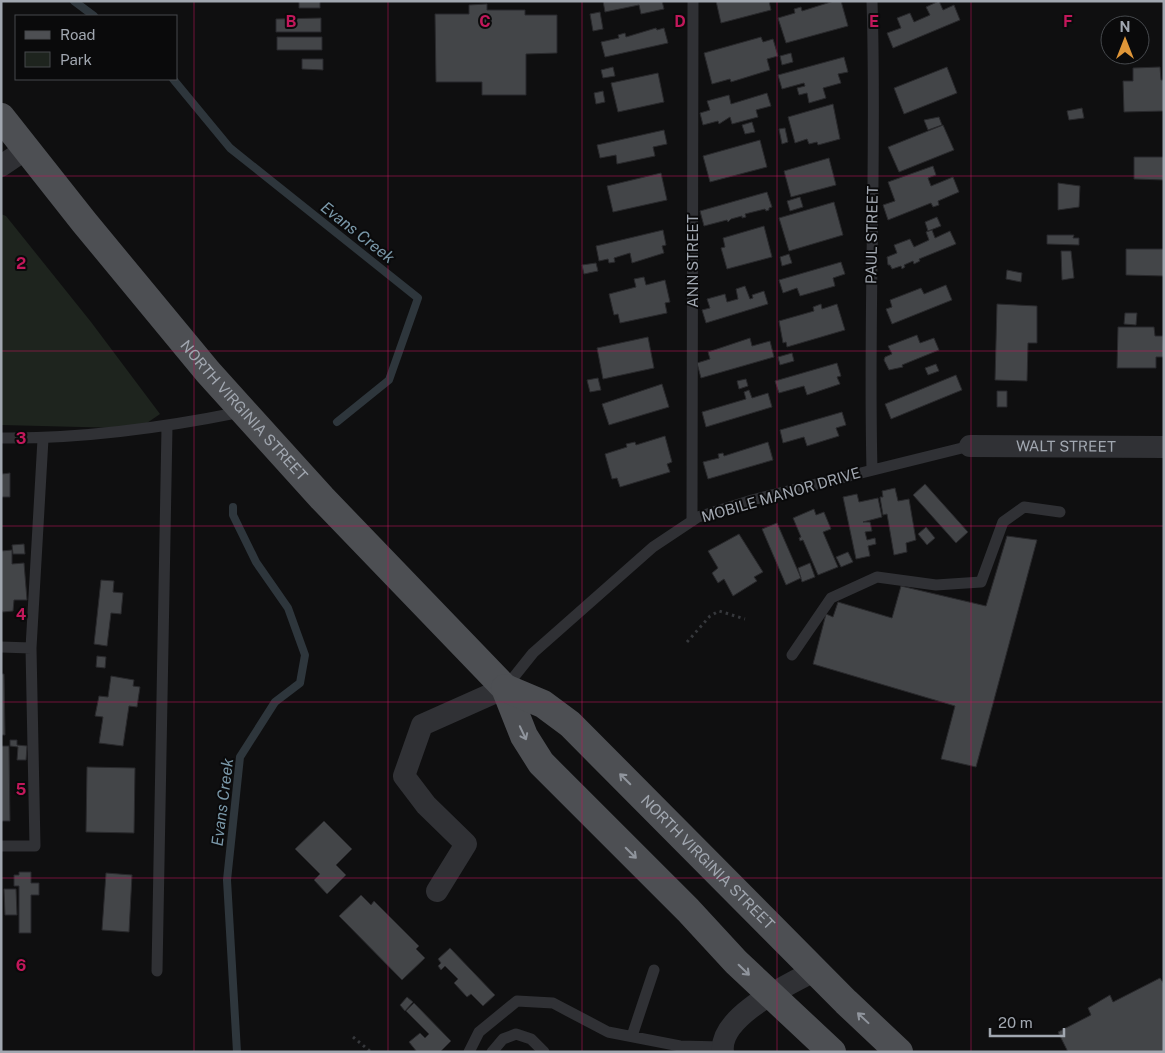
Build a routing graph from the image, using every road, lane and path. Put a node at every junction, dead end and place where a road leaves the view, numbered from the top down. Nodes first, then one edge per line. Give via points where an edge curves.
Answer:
1 (693, 1) edge
2 (872, 1) edge
3 (1, 116) edge
4 (26, 149) junction
5 (1, 166) edge
6 (243, 412) junction
7 (168, 427) junction
8 (1, 438) edge
9 (43, 439) junction
10 (970, 446) joint
11 (1164, 447) edge
12 (872, 469) junction
13 (1060, 512) dead end
14 (692, 521) junction
15 (745, 619) dead end
16 (687, 642) dead end
17 (1, 647) edge
18 (32, 648) junction
19 (792, 655) dead end
20 (505, 688) junction
21 (1, 846) edge
22 (437, 891) dead end
23 (654, 970) dead end
24 (816, 970) junction
25 (157, 971) dead end
26 (769, 994) junction
27 (632, 1036) junction
28 (353, 1037) dead end
29 (723, 1049) edge
30 (371, 1052) edge
31 (469, 1052) edge
32 (492, 1052) edge
33 (544, 1052) edge
34 (832, 1052) edge
35 (899, 1052) edge

1 - 14 lane, ANN STREET
2 - 12 lane, PAUL STREET
3 - 4 main road, NORTH VIRGINIA STREET
4 - 5 street
4 - 6 main road, NORTH VIRGINIA STREET
6 - 7 lane
6 - 20 main road, NORTH VIRGINIA STREET
7 - 9 lane
7 - 25 lane
8 - 9 lane
9 - 18 lane
10 - 11 street, WALT STREET
10 - 12 lane, MOBILE MANOR DRIVE
12 - 14 lane, MOBILE MANOR DRIVE via 752,500
13 - 19 lane via 1024,507 1003,522 981,582 936,585 877,578 831,598
14 - 20 lane, MOBILE MANOR DRIVE via 653,547 533,653
15 - 16 path via 719,611 710,616
17 - 18 lane
18 - 21 lane via 35,846
20 - 22 street via 422,725 404,776 426,805 466,844
24 -> 20 main road, NORTH VIRGINIA STREET via 570,724 543,704
20 -> 26 main road, NORTH VIRGINIA STREET via 524,736 540,763
23 - 27 lane
24 - 26 street
35 -> 24 main road, NORTH VIRGINIA STREET
26 - 29 street via 738,1019
26 - 34 main road, NORTH VIRGINIA STREET
27 - 29 lane via 680,1046
27 - 31 lane via 608,1032 553,1003 517,1001 479,1032
28 - 30 path
32 - 33 lane via 503,1039 516,1034 531,1038

